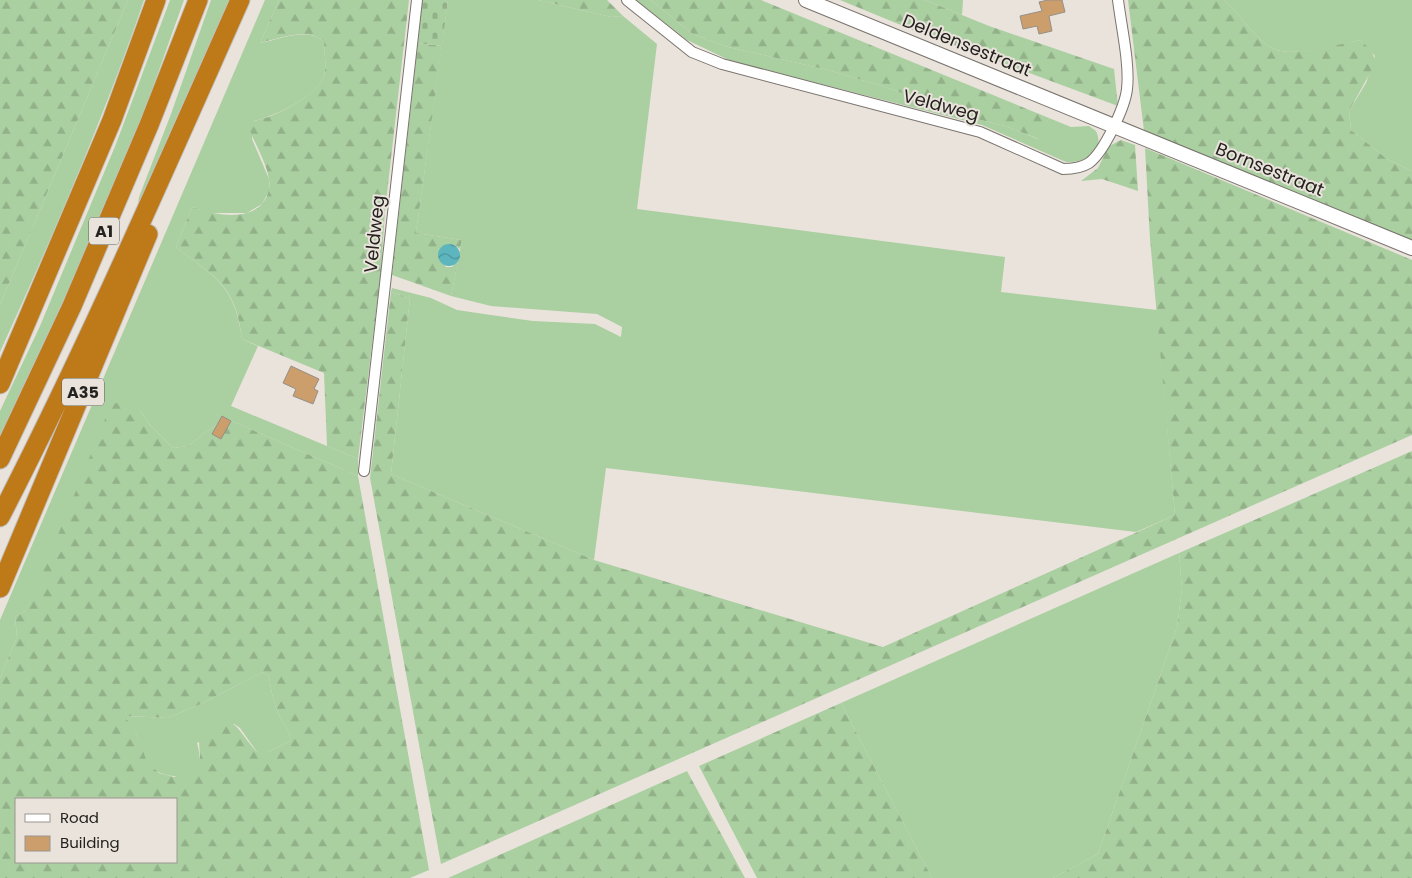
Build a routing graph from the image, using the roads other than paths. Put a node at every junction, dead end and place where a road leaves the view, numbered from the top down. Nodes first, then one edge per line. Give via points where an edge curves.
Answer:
1 (156, 0) edge
2 (198, 0) edge
3 (240, 0) edge
4 (417, 0) edge
5 (627, 0) edge
6 (806, 0) edge
7 (1118, 0) edge
8 (1114, 125) junction
9 (155, 191) junction
10 (1412, 248) edge
11 (0, 384) edge
12 (0, 459) edge
13 (364, 471) dead end
14 (0, 516) edge
15 (0, 588) edge

1 - 11 highway, A1 via 112,120
2 - 12 highway, A1 via 150,125
3 - 9 highway, A35
4 - 13 street, Veldweg
5 - 8 street, Veldweg via 692,52 722,64 980,132 1063,169 1088,164 1101,151
6 - 8 street, Deldensestraat
7 - 8 street, Veldweg via 1127,89
8 - 10 street, Bornsestraat
9 - 14 highway, A35
9 - 15 highway, A35 via 148,233

